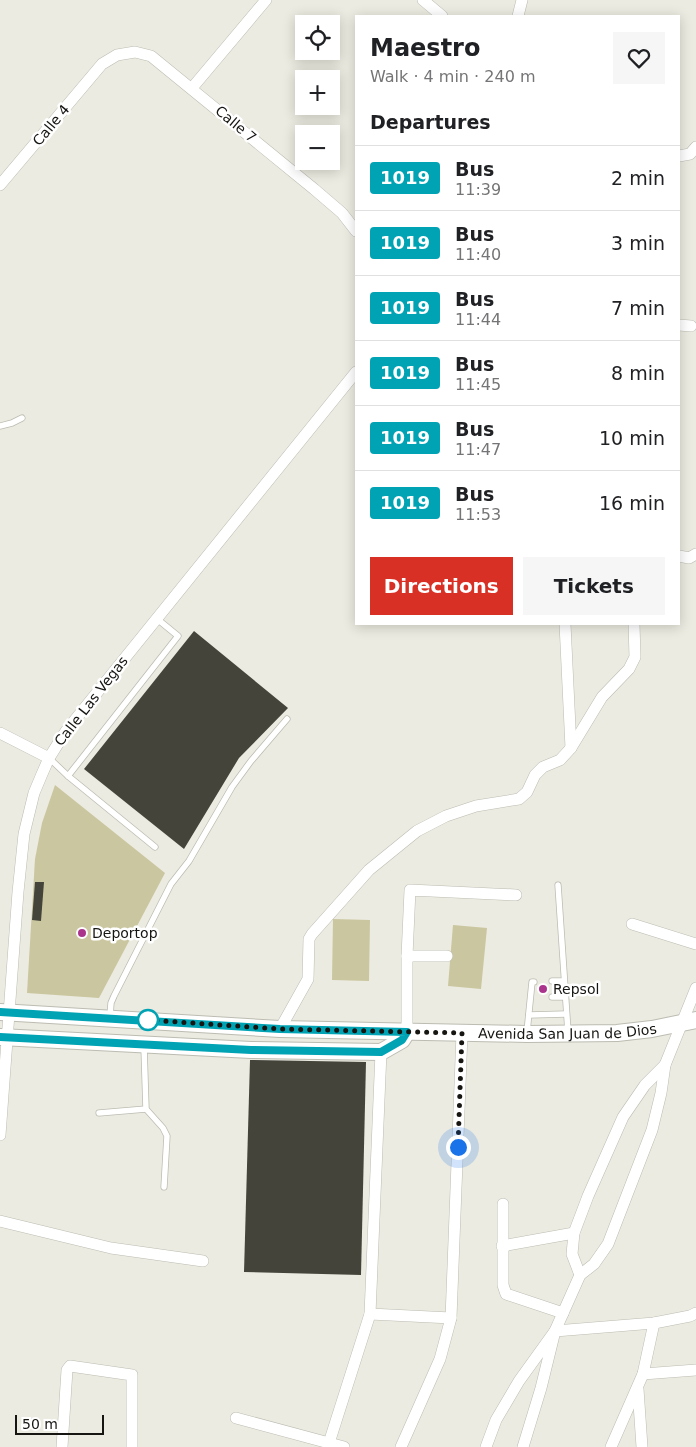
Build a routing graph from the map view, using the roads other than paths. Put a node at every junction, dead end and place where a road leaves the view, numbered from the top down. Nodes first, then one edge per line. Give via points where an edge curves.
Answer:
1 (266, 0) edge
2 (423, 0) edge
3 (522, 0) edge
4 (441, 15) edge
5 (518, 15) edge
6 (102, 64) joint
7 (192, 88) junction
8 (696, 147) edge
9 (680, 156) edge
10 (0, 185) edge
11 (355, 230) edge
12 (680, 325) edge
13 (691, 326) dead end
14 (355, 373) edge
15 (22, 418) dead end
16 (0, 426) edge
17 (696, 554) edge
18 (680, 556) edge
19 (156, 618) junction
20 (565, 625) edge
21 (634, 625) edge
22 (287, 719) dead end
23 (0, 733) edge
24 (571, 748) junction
25 (49, 758) junction
26 (68, 776) junction
27 (155, 846) dead end
28 (558, 884) dead end
29 (516, 895) dead end
30 (632, 924) dead end
31 (696, 944) edge
32 (407, 956) junction
33 (447, 956) dead end
34 (552, 981) dead end
35 (564, 981) junction
36 (534, 982) dead end
37 (696, 988) edge
38 (552, 997) dead end
39 (565, 997) junction
40 (4, 1012) edge
41 (529, 1014) junction
42 (566, 1014) junction
43 (110, 1018) junction
44 (689, 1022) edge
45 (280, 1029) junction
46 (407, 1032) junction
47 (462, 1033) junction
48 (527, 1034) junction
49 (568, 1034) junction
50 (4, 1038) edge
51 (144, 1045) junction
52 (381, 1052) junction
53 (665, 1065) junction
54 (146, 1109) junction
55 (99, 1113) dead end
56 (0, 1135) edge
57 (164, 1187) dead end
58 (503, 1204) dead end
59 (0, 1221) edge
60 (574, 1233) junction
61 (502, 1246) junction
62 (203, 1261) dead end
63 (580, 1274) junction
64 (563, 1313) junction
65 (696, 1313) edge
66 (370, 1314) junction
67 (451, 1318) junction
68 (654, 1323) junction
69 (555, 1331) junction
70 (696, 1370) edge
71 (643, 1374) junction
72 (638, 1388) junction
73 (236, 1418) dead end
74 (330, 1443) junction
75 (62, 1447) edge
76 (132, 1447) edge
77 (344, 1447) edge
78 (401, 1447) edge
79 (486, 1447) edge
80 (523, 1447) edge
81 (611, 1447) edge
82 (642, 1447) edge

1 - 7 street
2 - 4 street
3 - 5 street
6 - 7 street, Calle 7 via 117,55 134,52 151,56
6 - 10 street, Calle 4
7 - 11 street, Calle 7 via 342,213
8 - 9 street via 690,154
12 - 13 street
14 - 19 street, Calle Las Vegas
15 - 16 lane
17 - 18 street via 689,558
19 - 25 street, Calle Las Vegas via 66,731
19 - 26 lane via 178,636
20 - 24 street
21 - 24 street via 634,657 629,669 602,697
22 - 43 lane via 232,787 171,884 114,996
23 - 25 street
24 - 45 street via 560,760 535,775 527,792 519,799 476,806 446,816 417,831 369,870 312,934 308,979
25 - 26 lane
25 - 40 street, Calle Las Vegas via 34,793 24,834
26 - 27 lane
28 - 35 lane
29 - 32 street via 410,890
30 - 31 street
32 - 33 street
32 - 46 street
34 - 35 lane
35 - 39 lane
36 - 41 lane
37 - 44 street
38 - 39 lane
39 - 42 lane
40 - 43 main road, Avenida San Juan de Dios
40 - 50 street, Calle Las Vegas
41 - 42 lane
41 - 48 lane
42 - 49 lane
43 - 45 main road, Avenida San Juan de Dios
44 - 49 main road, Avenida San Juan de Dios via 617,1032
44 - 53 street
45 - 46 main road, Avenida San Juan de Dios
46 - 47 main road, Avenida San Juan de Dios
46 - 52 main road via 402,1040
47 - 48 main road, Avenida San Juan de Dios
47 - 67 street
48 - 49 main road, Avenida San Juan de Dios
50 - 51 main road
50 - 56 street, Calle Las Vegas
51 - 52 main road
51 - 54 lane
52 - 66 street
53 - 60 street via 645,1085 623,1117
53 - 63 street via 652,1130 639,1168 608,1244 594,1264
54 - 55 lane
54 - 57 lane via 167,1136
58 - 61 street
59 - 62 street via 111,1248
60 - 61 street
60 - 63 street via 572,1254
61 - 64 street via 506,1294
63 - 64 street
64 - 69 street
65 - 68 street
66 - 67 street
66 - 74 street
67 - 78 street via 440,1359
68 - 69 street
68 - 71 street
69 - 79 street via 519,1381 496,1420
69 - 80 street
70 - 71 street
71 - 72 street
72 - 81 street
72 - 82 street
73 - 74 street
74 - 77 street
75 - 76 street via 67,1370 70,1366 132,1375

